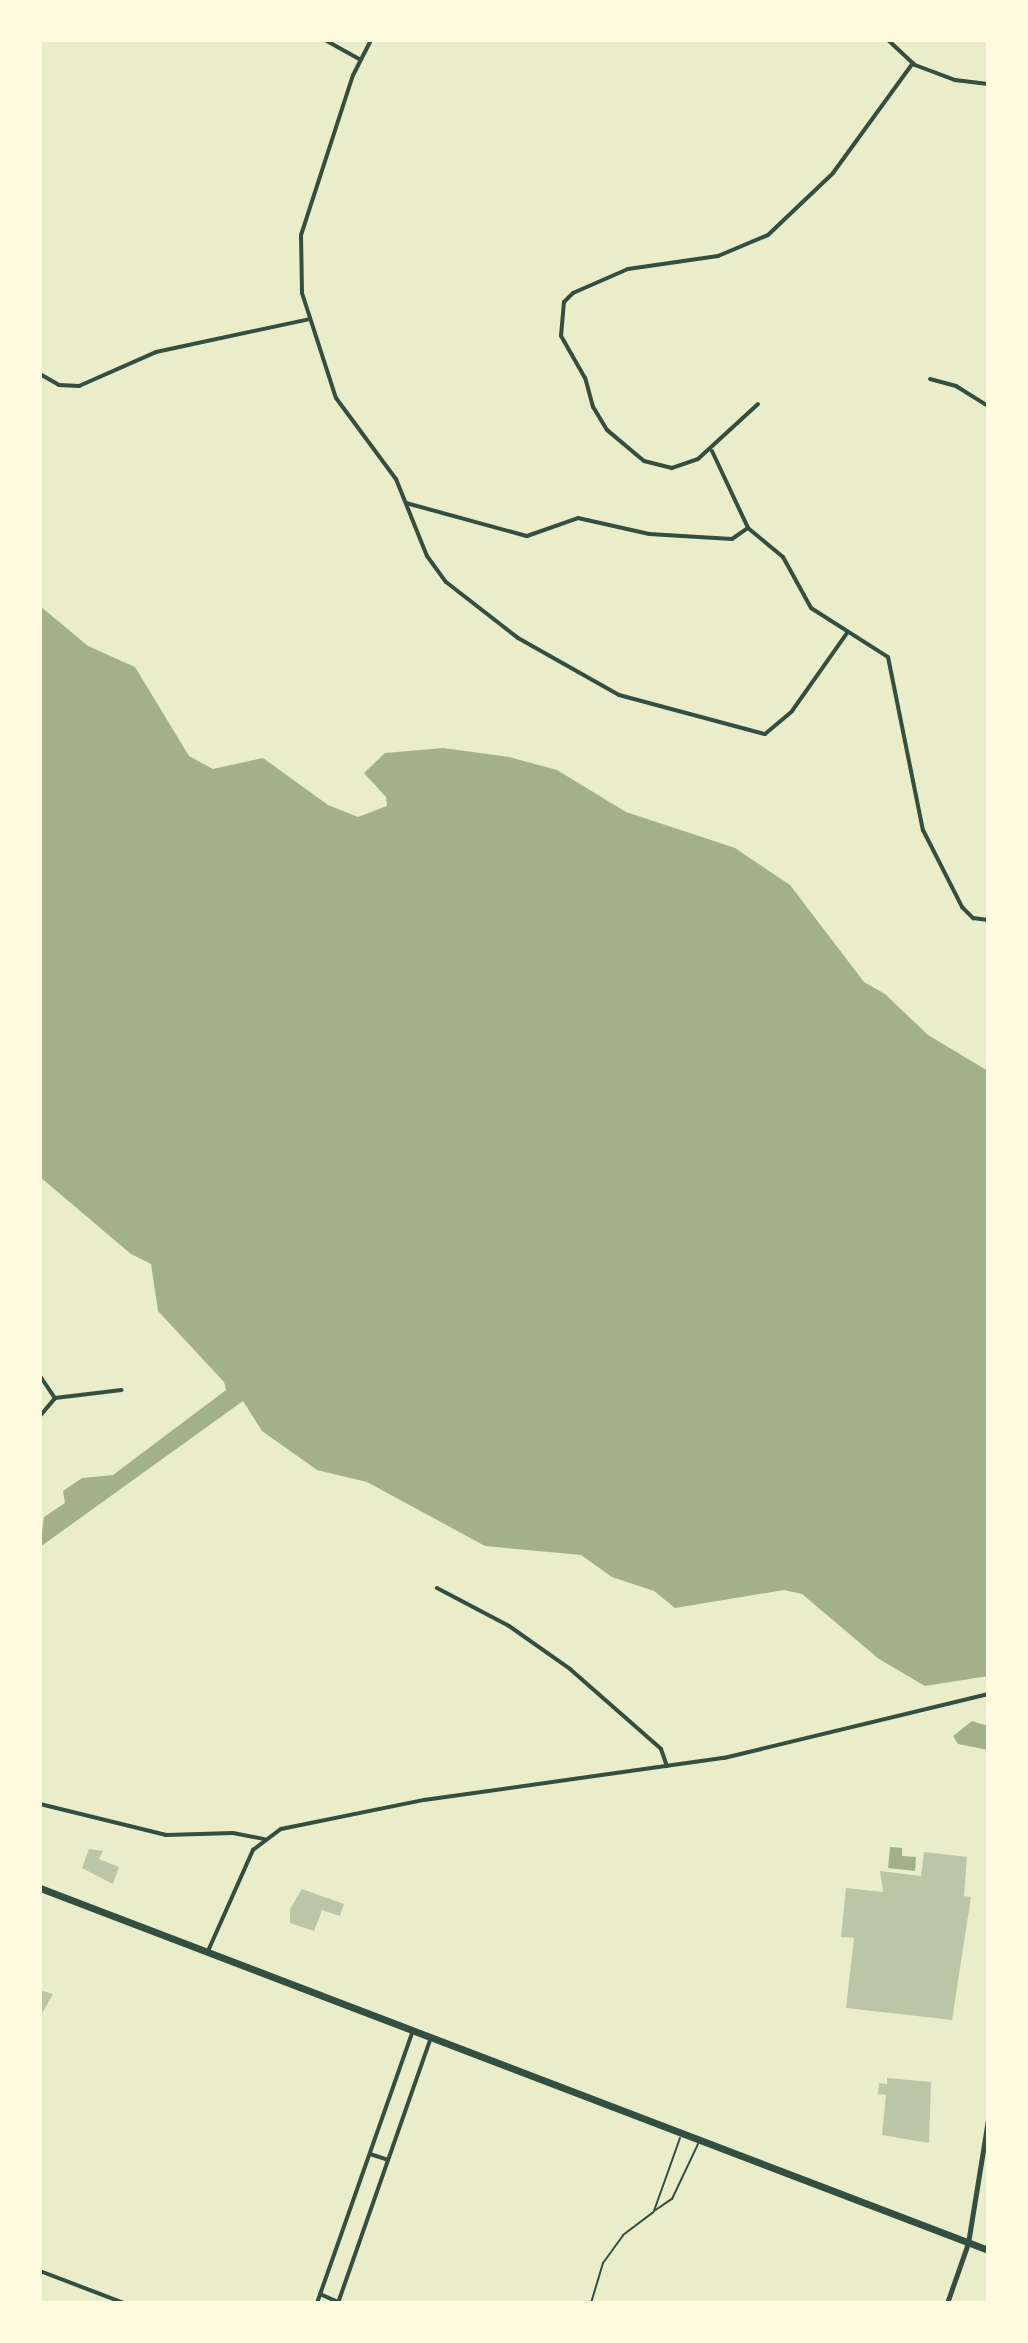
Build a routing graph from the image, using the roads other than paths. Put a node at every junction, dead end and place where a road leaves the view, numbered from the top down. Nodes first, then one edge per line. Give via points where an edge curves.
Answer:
1 (325, 40) edge
2 (371, 40) edge
3 (888, 40) edge
4 (359, 59) junction
5 (913, 63) junction
6 (988, 84) edge
7 (310, 319) junction
8 (40, 374) edge
9 (930, 379) dead end
10 (758, 404) dead end
11 (988, 406) edge
12 (712, 451) junction
13 (406, 503) junction
14 (748, 528) junction
15 (847, 633) junction
16 (988, 920) edge
17 (40, 1376) edge
18 (122, 1390) dead end
19 (55, 1398) junction
20 (40, 1416) edge
21 (437, 1588) dead end
22 (988, 1694) edge
23 (667, 1766) junction
24 (40, 1804) edge
25 (264, 1839) junction
26 (40, 1888) edge
27 (208, 1951) junction
28 (414, 2029) junction
29 (431, 2036) junction
30 (988, 2120) edge
31 (682, 2133) junction
32 (700, 2140) junction
33 (370, 2154) junction
34 (388, 2160) junction
35 (654, 2211) junction
36 (968, 2243) junction
37 (988, 2250) edge
38 (40, 2271) edge
39 (320, 2294) junction
40 (338, 2302) edge
41 (124, 2303) edge
42 (317, 2303) edge
43 (591, 2303) edge
44 (947, 2303) edge

1 - 4 street
2 - 4 street
3 - 5 street
4 - 7 street via 301,235 299,266
5 - 6 street via 955,80
5 - 12 street via 833,173 768,235 718,256 628,269 564,302 561,336 607,430 632,453 663,467 686,465
7 - 8 street via 156,352 79,386 59,385
7 - 13 street via 336,398 396,479
9 - 11 street via 956,386
10 - 12 street
12 - 14 street
13 - 14 street via 527,536 578,518 649,534 721,538 741,536
13 - 15 street via 427,556 446,582 518,638 619,695 765,734 792,711
14 - 15 street via 783,557 805,597 829,623
15 - 16 street via 888,657 923,830 962,907 973,918
17 - 19 street
18 - 19 street
19 - 20 street
21 - 23 street via 509,1626 570,1669 661,1749
22 - 23 street via 763,1751
23 - 25 street via 394,1805 300,1823
24 - 25 street via 157,1834 233,1833
25 - 27 street via 242,1870
26 - 27 main road
27 - 28 main road
28 - 29 main road
28 - 33 street
29 - 31 main road
29 - 34 street
30 - 36 street
31 - 32 main road
31 - 35 lane
32 - 35 lane via 672,2199
32 - 36 main road
33 - 34 street
33 - 39 street
34 - 40 street
35 - 43 lane via 623,2235 595,2276
36 - 37 main road
36 - 44 street
38 - 41 street
39 - 40 street
39 - 42 street

